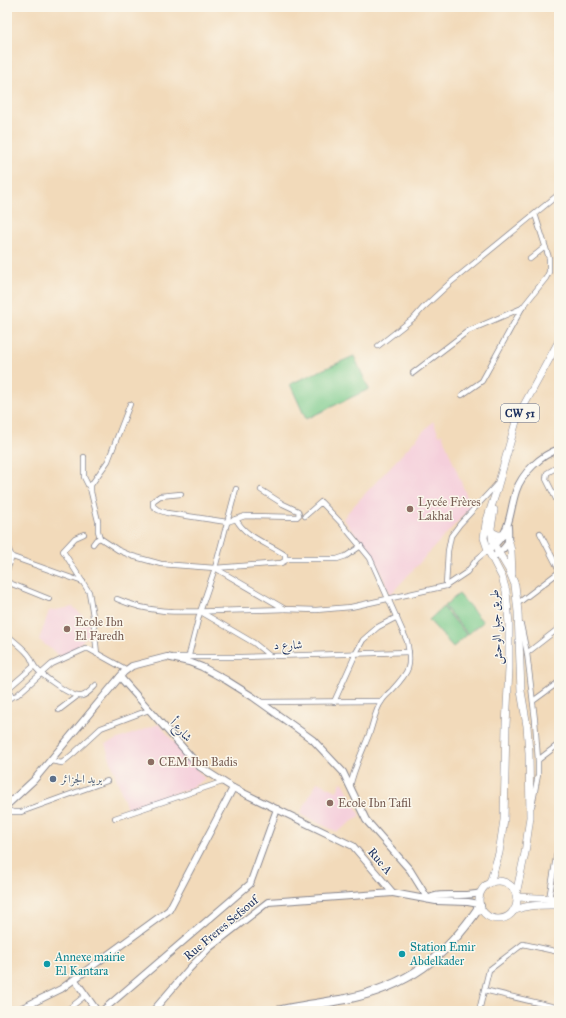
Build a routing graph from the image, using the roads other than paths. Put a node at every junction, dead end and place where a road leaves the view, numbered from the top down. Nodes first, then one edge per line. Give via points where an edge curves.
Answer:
1 (559, 194) edge
2 (535, 214) junction
3 (545, 247) junction
4 (530, 259) dead end
5 (522, 308) junction
6 (559, 341) edge
7 (378, 346) dead end
8 (414, 373) dead end
9 (462, 395) dead end
10 (130, 404) dead end
11 (559, 449) edge
12 (84, 457) dead end
13 (559, 466) edge
14 (499, 482) junction
15 (236, 489) dead end
16 (261, 490) dead end
17 (91, 492) junction
18 (496, 492) junction
19 (181, 494) dead end
20 (559, 504) edge
21 (305, 516) dead end
22 (236, 519) junction
23 (227, 522) junction
24 (508, 524) junction
25 (491, 532) junction
26 (540, 533) dead end
27 (84, 534) dead end
28 (504, 535) junction
29 (100, 538) junction
30 (509, 542) junction
31 (93, 544) dead end
32 (7, 546) edge
33 (361, 546) junction
34 (491, 548) junction
35 (499, 553) junction
36 (10, 556) edge
37 (492, 558) junction
38 (286, 559) junction
39 (215, 568) junction
40 (7, 570) edge
41 (559, 571) edge
42 (512, 576) junction
43 (7, 582) edge
44 (83, 582) junction
45 (446, 586) junction
46 (49, 599) dead end
47 (117, 599) dead end
48 (389, 599) junction
49 (517, 604) junction
50 (285, 608) junction
51 (200, 612) junction
52 (518, 612) junction
53 (397, 617) junction
54 (559, 628) edge
55 (7, 635) edge
56 (409, 652) junction
57 (527, 653) junction
58 (97, 654) junction
59 (356, 654) junction
60 (270, 656) junction
61 (188, 659) junction
62 (34, 666) junction
63 (127, 670) junction
64 (42, 674) junction
65 (120, 677) junction
66 (559, 682) edge
67 (96, 685) dead end
68 (76, 697) junction
69 (9, 698) edge
70 (381, 701) junction
71 (533, 701) junction
72 (260, 702) junction
73 (334, 702) junction
74 (59, 710) dead end
75 (149, 710) junction
76 (559, 744) edge
77 (538, 760) junction
78 (51, 761) junction
79 (107, 781) dead end
80 (222, 782) junction
81 (350, 787) junction
82 (233, 788) junction
83 (7, 805) edge
84 (277, 809) junction
85 (7, 810) edge
86 (530, 817) junction
87 (115, 818) dead end
88 (559, 840) edge
89 (490, 883) junction
90 (393, 893) junction
91 (480, 893) junction
92 (516, 895) junction
93 (428, 899) junction
94 (549, 899) junction
95 (559, 899) edge
96 (479, 905) junction
97 (559, 905) edge
98 (513, 911) junction
99 (559, 952) edge
100 (75, 980) junction
101 (484, 990) junction
102 (86, 995) junction
103 (559, 1008) edge
104 (16, 1011) edge
105 (66, 1011) edge
106 (97, 1011) edge
107 (102, 1011) edge
108 (153, 1011) edge
109 (277, 1011) edge
110 (479, 1011) edge

1 - 2 street
2 - 3 street
2 - 7 street via 450,283 415,318
3 - 4 street
3 - 5 street via 549,265 546,278
5 - 8 street via 468,331
5 - 9 street via 482,381
6 - 14 main road, طريق جبل الوحش / CW 51 via 517,418
10 - 17 street via 108,461 94,481
11 - 24 main road via 542,458 520,482
12 - 17 street via 84,477
13 - 20 street via 546,476
14 - 18 main road, طريق جبل الوحش / CW 51
14 - 45 street via 451,536
15 - 23 street
16 - 22 street via 298,511 299,515 245,516
17 - 29 street
18 - 25 main road
18 - 34 main road, طريق جبل الوحش via 484,538
19 - 23 street via 160,496 153,501 153,506 167,513
21 - 33 street via 321,502
22 - 23 street
22 - 38 street via 239,526 285,555
23 - 39 street
24 - 28 main road
24 - 30 main road
25 - 28 main road
25 - 34 main road
26 - 41 street
27 - 44 street via 63,551
28 - 34 main road
29 - 31 street
29 - 39 street via 118,550 148,561
30 - 35 main road
30 - 42 main road
32 - 36 street
33 - 38 street via 337,559
33 - 48 street via 374,564
34 - 35 main road
34 - 37 main road, طريق جبل الوحش
34 - 45 street via 477,559 467,572
35 - 37 main road
35 - 42 main road
36 - 40 street
36 - 44 street
37 - 89 main road, طريق جبل الوحش via 506,591 509,669 504,820 499,853
38 - 39 street via 281,563
39 - 50 street
39 - 51 street
41 - 49 street
42 - 49 main road
43 - 46 street
44 - 58 street via 89,592
45 - 48 street
47 - 51 street via 150,610
48 - 50 street via 351,607 316,610
48 - 53 street
49 - 52 main road
50 - 51 street
51 - 60 street via 254,643
51 - 61 street
52 - 57 street, طريق جبل الوحش
52 - 86 main road, طريق جبل الوحش via 521,691 529,753
53 - 56 street
53 - 59 street via 378,627 363,640
54 - 57 street
55 - 62 street via 29,654
56 - 59 street, شارع د
56 - 70 street via 410,662 405,676
57 - 71 street, طريق جبل الوحش
58 - 63 street
58 - 64 street via 89,649 81,650 52,664
59 - 60 street, شارع د
59 - 73 street
60 - 61 street, شارع د
61 - 63 main road via 167,657 132,666
61 - 72 main road
62 - 64 street
62 - 69 street via 11,686
63 - 65 main road
64 - 68 street
64 - 69 street via 17,695
65 - 75 main road, شارع أ
65 - 78 main road
66 - 71 street
67 - 68 street via 85,695
68 - 74 street
70 - 73 street
70 - 81 street via 355,766
71 - 77 street, طريق جبل الوحش
72 - 73 street
72 - 81 main road via 313,740 343,772
75 - 78 street via 101,728 62,763
75 - 80 main road, شارع أ via 200,767
76 - 77 street
77 - 86 street, طريق جبل الوحش via 538,775
78 - 83 main road
79 - 85 street via 21,812
80 - 82 main road, شارع أ
80 - 87 street
81 - 93 main road via 366,820 410,870
82 - 84 main road, شارع أ
82 - 100 main road via 169,910
84 - 90 main road, Rue A via 353,846
84 - 107 main road via 250,884
86 - 92 main road, طريق جبل الوحش
88 - 94 street
89 - 91 main road
89 - 92 main road via 505,883 512,887
90 - 93 main road
90 - 108 main road, Rue Freres Sefsouf via 268,902 209,948
91 - 93 main road via 467,896 435,895
91 - 96 main road
92 - 94 main road
92 - 98 main road via 517,902
93 - 96 main road
94 - 95 main road
96 - 98 main road via 488,916 496,919 504,918
96 - 109 highway via 455,939 438,957 395,984 346,999
97 - 98 main road via 523,906
99 - 101 street via 523,944 489,970
100 - 102 main road
100 - 104 main road via 46,998
101 - 103 street
101 - 110 street
102 - 105 street
102 - 106 main road

